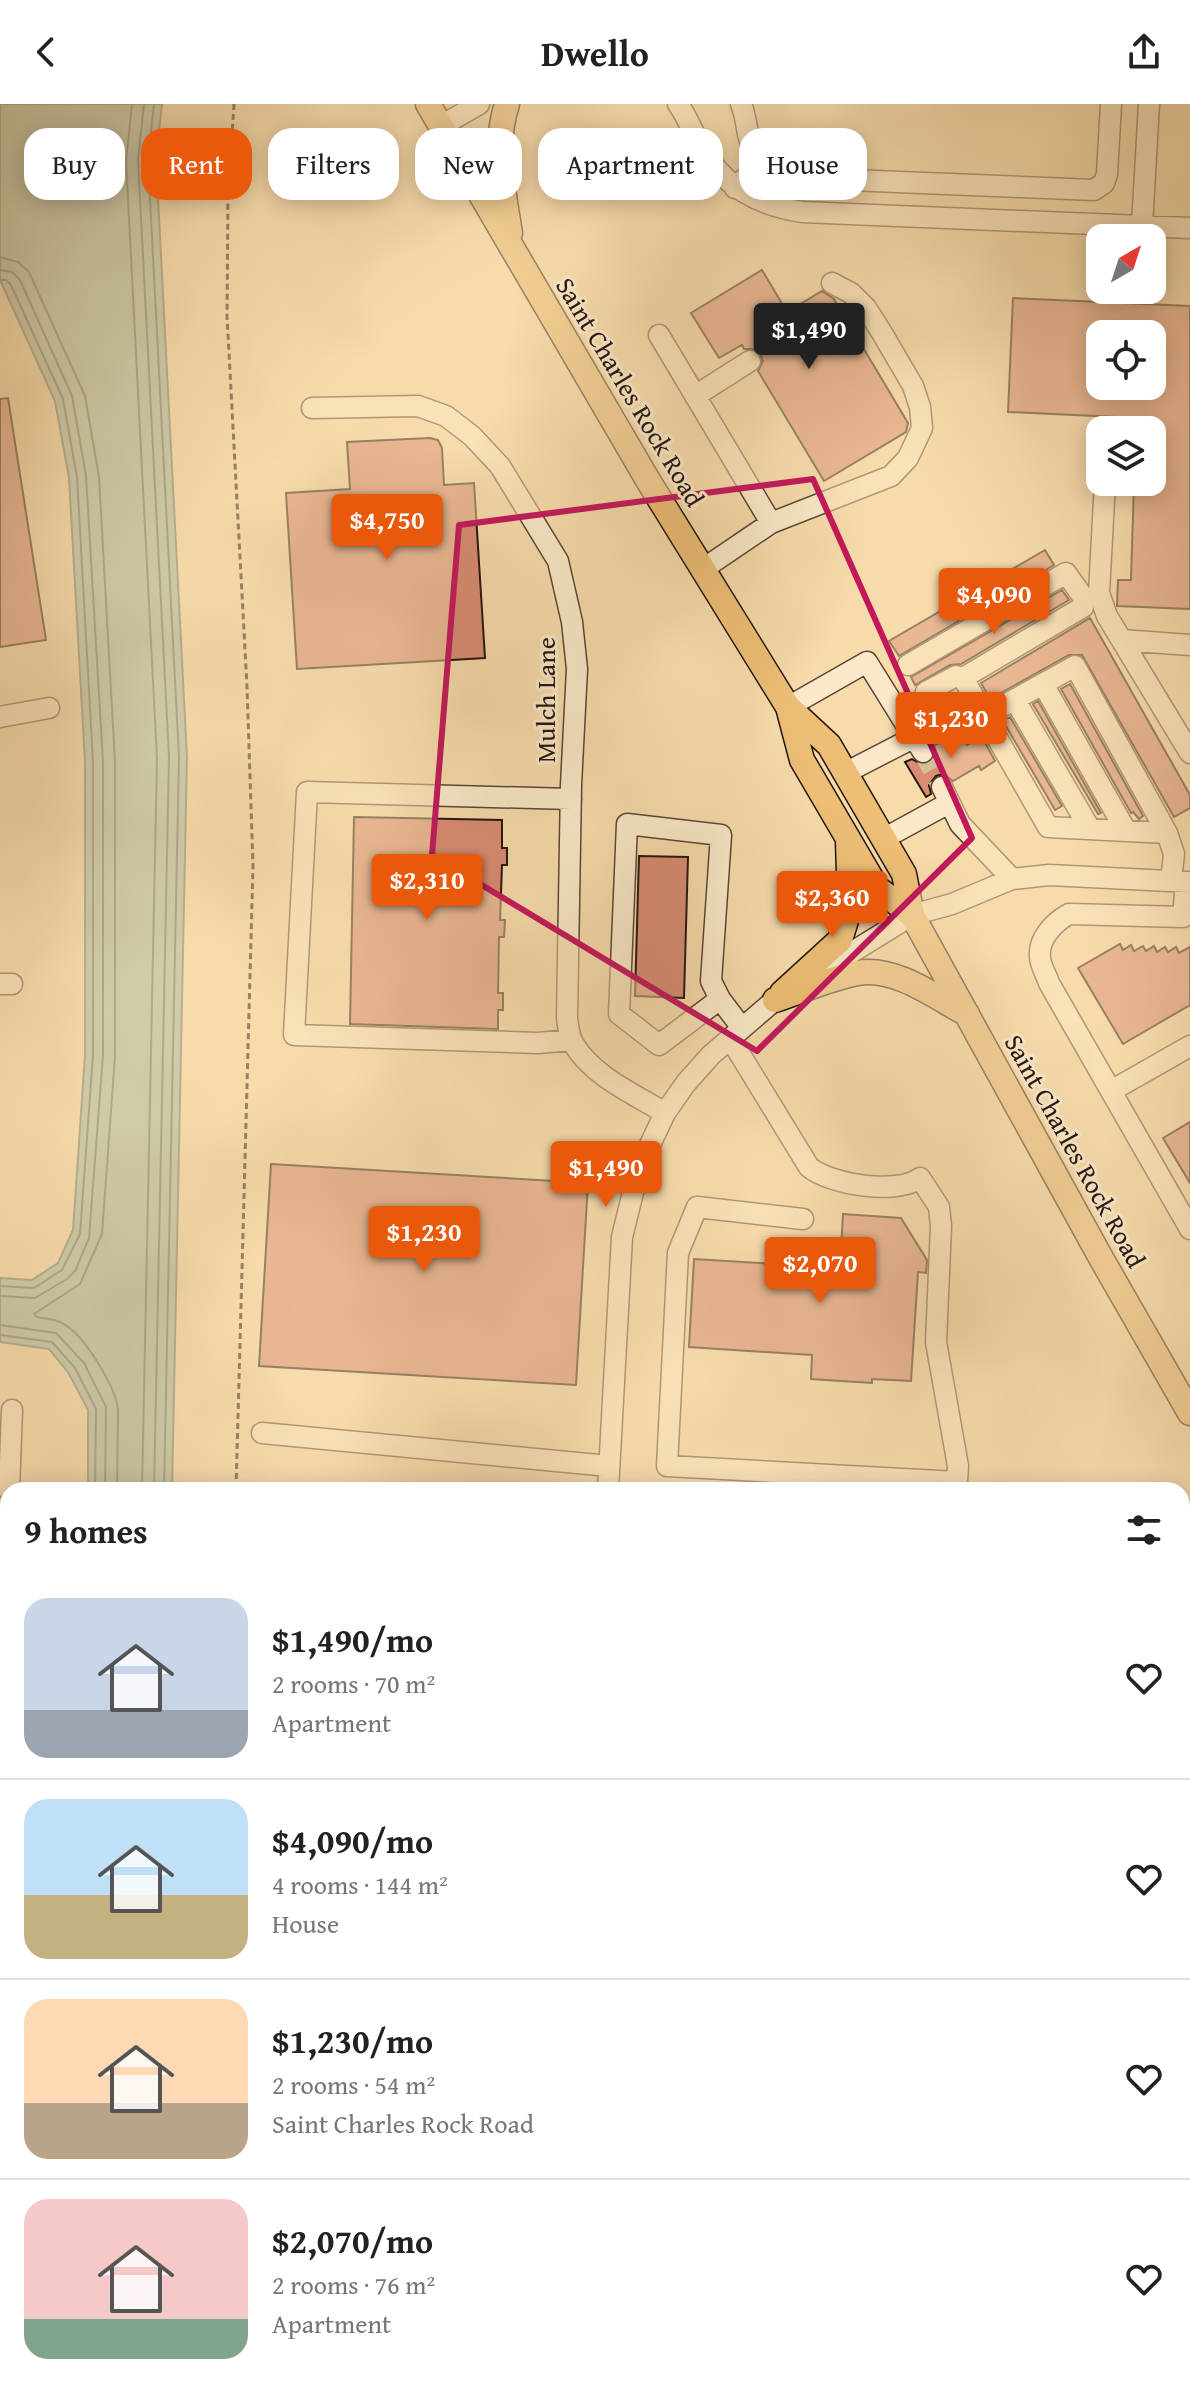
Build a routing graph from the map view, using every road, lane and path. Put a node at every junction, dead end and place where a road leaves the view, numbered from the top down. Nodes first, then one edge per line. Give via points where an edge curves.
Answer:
1 (234, 104) edge
2 (428, 104) edge
3 (479, 104) edge
4 (507, 104) edge
5 (678, 104) edge
6 (741, 104) edge
7 (1111, 104) edge
8 (1149, 104) edge
9 (441, 126) junction
10 (748, 128) edge
11 (867, 181) edge
12 (739, 184) edge
13 (735, 188) junction
14 (1093, 224) edge
15 (1142, 224) edge
16 (1166, 227) edge
17 (1190, 228) edge
18 (512, 248) junction
19 (832, 283) dead end
20 (659, 335) dead end
21 (750, 361) dead end
22 (695, 396) junction
23 (312, 408) dead end
24 (1104, 496) edge
25 (771, 523) junction
26 (703, 569) junction
27 (1122, 640) junction
28 (1190, 645) edge
29 (908, 665) dead end
30 (963, 678) junction
31 (1043, 684) junction
32 (926, 692) dead end
33 (1015, 700) junction
34 (788, 707) junction
35 (49, 708) dead end
36 (985, 716) junction
37 (0, 717) edge
38 (1190, 753) edge
39 (845, 773) junction
40 (571, 799) junction
41 (1090, 829) junction
42 (1126, 831) junction
43 (1167, 833) junction
44 (848, 839) junction
45 (883, 839) junction
46 (1012, 879) junction
47 (1182, 882) edge
48 (912, 915) junction
49 (720, 999) junction
50 (775, 1000) junction
51 (968, 1015) junction
52 (736, 1033) junction
53 (571, 1040) junction
54 (1190, 1046) edge
55 (1111, 1091) junction
56 (665, 1113) junction
57 (803, 1219) dead end
58 (1190, 1229) edge
59 (12, 1410) dead end
60 (1190, 1413) edge
61 (262, 1433) dead end
62 (609, 1466) junction
63 (9, 1482) edge
64 (236, 1482) edge
65 (608, 1482) edge

1 - 64 path via 227,316 253,866
2 - 9 main road, Saint Charles Rock Road
3 - 9 street
4 - 18 main road via 498,154
5 - 13 street via 715,170
6 - 10 street
7 - 11 street via 1107,174 1094,190
8 - 15 street
9 - 18 main road, Saint Charles Rock Road
12 - 13 street
13 - 14 street via 767,204 802,212
16 - 17 street
18 - 26 main road, Saint Charles Rock Road
19 - 25 street via 851,293 882,333 913,386 922,428 908,458 891,476
20 - 22 street
21 - 22 street
22 - 25 street
23 - 40 street, Mulch Lane via 418,406 446,416 500,466 558,561 572,622 577,669
24 - 27 street via 1099,593
25 - 26 street
26 - 34 main road, Saint Charles Rock Road
27 - 28 street
27 - 38 street
29 - 30 street via 1066,573 1083,597 1083,607
30 - 32 street via 956,676
30 - 36 street
31 - 33 street
31 - 42 street
31 - 43 street via 1075,666
33 - 36 street
33 - 41 street
34 - 39 main road, Saint Charles Rock Road via 829,745
34 - 39 street via 867,662 918,745
34 - 44 main road, Saint Charles Rock Road via 802,760
35 - 37 street
36 - 41 street via 1048,827
39 - 45 main road, Saint Charles Rock Road
40 - 53 street, Mulch Lane
40 - 53 street via 307,792 294,1035
41 - 42 street
42 - 43 street
43 - 47 street
44 - 48 main road, Saint Charles Rock Road via 877,888
44 - 50 main road via 850,907 840,940
45 - 46 street via 945,795 960,824
45 - 48 main road, Saint Charles Rock Road via 904,874
46 - 47 street via 1049,875
46 - 48 street
47 - 55 street via 1183,917 1069,914 1046,936 1039,956
48 - 50 street
48 - 51 main road, Saint Charles Rock Road
49 - 49 street via 711,981 721,835 627,824 619,1014 659,1045
49 - 52 street
50 - 51 main road via 875,973 905,982
50 - 52 street
51 - 60 main road, Saint Charles Rock Road
52 - 56 street via 686,1083
52 - 57 street via 818,1175 890,1187 911,1185 920,1178 939,1207 936,1342 957,1482 667,1466 678,1253 697,1207
53 - 56 street via 610,1079
54 - 55 street
55 - 58 street
56 - 62 street via 639,1168 622,1237
59 - 63 street
61 - 62 street
62 - 65 street

